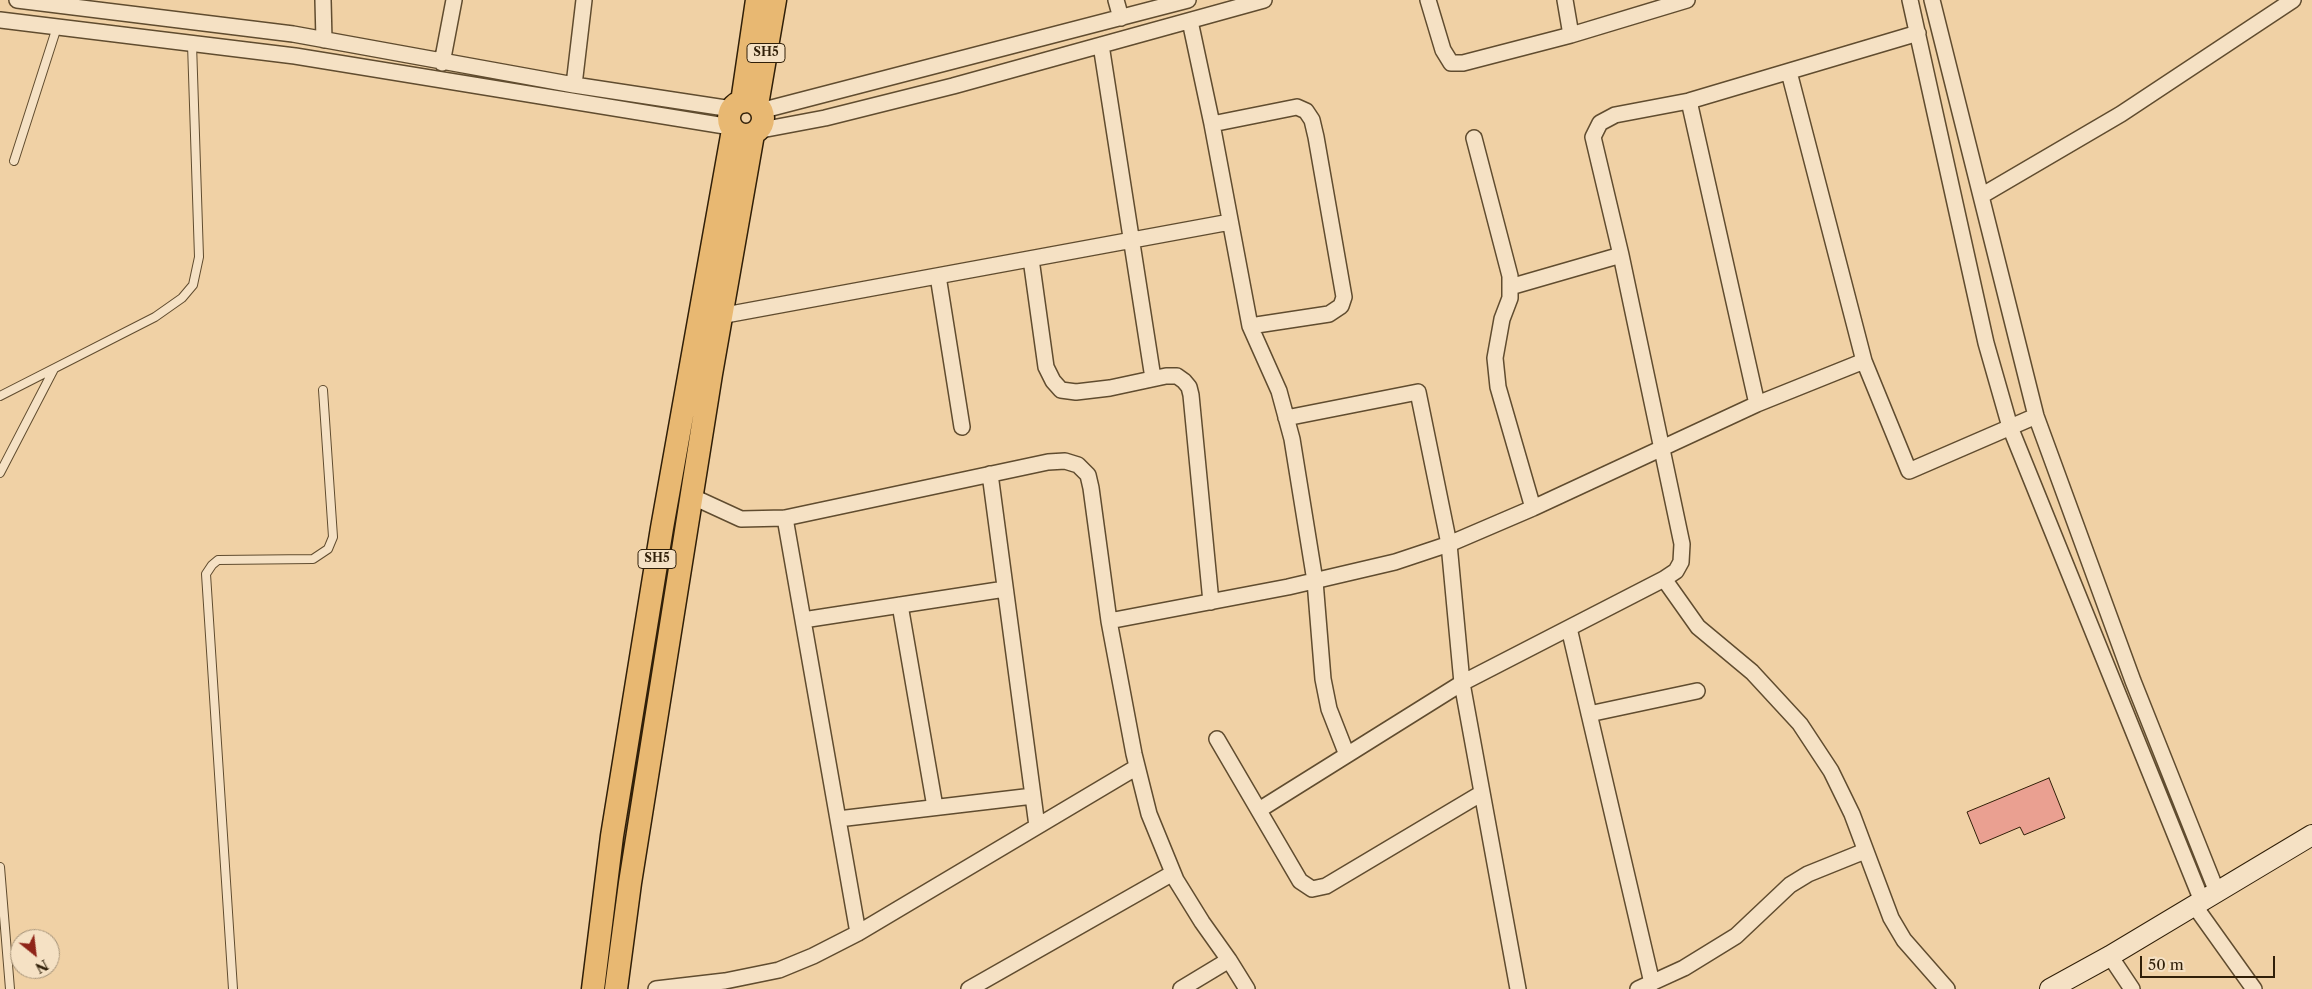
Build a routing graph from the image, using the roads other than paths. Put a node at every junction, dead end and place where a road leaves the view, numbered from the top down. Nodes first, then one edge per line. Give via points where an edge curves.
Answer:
1 (18, 0) edge
2 (323, 0) edge
3 (454, 0) edge
4 (584, 0) edge
5 (757, 0) edge
6 (775, 0) edge
7 (1116, 0) edge
8 (1188, 0) edge
9 (1264, 0) edge
10 (1428, 0) edge
11 (1565, 0) edge
12 (1687, 0) edge
13 (1910, 0) edge
14 (2293, 0) edge
15 (1935, 1) edge
16 (1120, 18) junction
17 (0, 20) edge
18 (1190, 21) junction
19 (57, 27) junction
20 (1918, 33) junction
21 (1571, 35) junction
22 (324, 40) junction
23 (192, 44) junction
24 (1101, 45) junction
25 (442, 63) junction
26 (1789, 72) junction
27 (574, 85) junction
28 (1689, 102) junction
29 (745, 119) junction
30 (1212, 124) junction
31 (1474, 138) dead end
32 (14, 161) dead end
33 (1981, 196) junction
34 (1230, 222) junction
35 (1132, 240) junction
36 (1620, 255) junction
37 (1031, 259) junction
38 (938, 276) junction
39 (1510, 287) junction
40 (720, 316) junction
41 (1250, 326) junction
42 (1864, 361) junction
43 (54, 369) junction
44 (1153, 378) junction
45 (323, 390) dead end
46 (0, 396) edge
47 (1757, 404) junction
48 (2036, 416) junction
49 (1286, 418) junction
50 (962, 427) dead end
51 (2010, 427) junction
52 (1660, 448) junction
53 (0, 473) edge
54 (990, 474) junction
55 (691, 496) junction
56 (1533, 508) junction
57 (785, 518) junction
58 (1449, 544) junction
59 (1664, 579) junction
60 (1315, 581) junction
61 (1005, 589) junction
62 (1211, 602) junction
63 (900, 605) junction
64 (803, 620) junction
65 (1109, 621) junction
66 (1569, 628) junction
67 (1462, 683) junction
68 (1697, 691) dead end
69 (1589, 714) junction
70 (1217, 739) dead end
71 (1347, 755) junction
72 (1137, 767) junction
73 (1482, 793) junction
74 (1033, 796) junction
75 (935, 807) junction
76 (1259, 810) junction
77 (838, 819) junction
78 (1037, 826) junction
79 (2312, 835) edge
80 (1865, 851) junction
81 (0, 867) edge
82 (1173, 872) junction
83 (2204, 899) junction
84 (858, 933) junction
85 (2110, 956) junction
86 (1229, 960) junction
87 (1645, 986) edge
88 (10, 989) edge
89 (233, 989) edge
90 (593, 989) edge
91 (616, 989) edge
92 (656, 989) edge
93 (969, 989) edge
94 (1180, 989) edge
95 (1247, 989) edge
96 (1518, 989) edge
97 (1947, 989) edge
98 (2050, 989) edge
99 (2132, 989) edge
100 (2254, 989) edge

1 - 22 street
2 - 22 street
3 - 25 street
4 - 27 street
5 - 29 main road, SH5
6 - 29 main road, SH5
7 - 16 street
8 - 16 street
9 - 18 street
10 - 21 street via 1443,50 1451,63 1463,63
11 - 21 street
12 - 21 street
13 - 20 street
14 - 33 street via 2121,114
15 - 33 street
16 - 29 street
17 - 19 street
18 - 24 street
18 - 30 street
19 - 23 street
19 - 32 lane
20 - 26 street
20 - 51 street via 1986,343
22 - 25 street
23 - 29 street
23 - 43 lane via 200,257 193,284 182,298 155,317
24 - 29 street via 834,116
24 - 35 street
25 - 27 street
26 - 28 street
26 - 42 street
27 - 29 street
28 - 36 street via 1615,115 1600,123 1593,138
28 - 47 street
29 - 40 main road, SH5
29 - 90 main road, SH5 via 662,528 612,836
30 - 34 street
30 - 41 street via 1298,107 1306,111 1312,120 1316,137 1343,302 1329,314
31 - 39 street via 1510,276
33 - 48 street
34 - 35 street
34 - 41 street
35 - 37 street
35 - 44 street
36 - 39 street
36 - 52 street
37 - 38 street
37 - 44 street via 1046,366 1061,390 1076,392 1110,388
38 - 40 street
38 - 50 street
39 - 56 street via 1495,358 1498,387
40 - 55 main road, SH5
41 - 49 street via 1279,391
42 - 47 street
42 - 51 street via 1909,471
43 - 46 lane
43 - 53 lane
44 - 62 street via 1177,376 1184,380 1191,395
45 - 89 lane via 333,538 328,549 312,559 218,560 206,574
47 - 52 street
48 - 51 street
48 - 83 street via 2133,681
49 - 58 street via 1418,392
49 - 60 street
51 - 83 street
52 - 56 street
52 - 59 street via 1682,544 1682,562
54 - 57 street
54 - 61 street
54 - 65 street via 1065,461 1078,465 1088,475
55 - 57 street via 741,518
55 - 91 main road, SH5
56 - 58 street
57 - 64 street
58 - 60 street via 1395,562
58 - 67 street
59 - 66 street
59 - 80 street via 1698,627 1752,672 1800,724 1831,771 1852,814
60 - 62 street
60 - 71 street via 1327,702
61 - 63 street
61 - 74 street
62 - 65 street
63 - 64 street
63 - 75 street
64 - 77 street
65 - 72 street
66 - 67 street
66 - 69 street
67 - 71 street
67 - 73 street
68 - 69 street
69 - 87 street
70 - 76 street
71 - 76 street
72 - 78 street
72 - 82 street via 1149,814
73 - 76 street via 1326,886 1312,889 1300,882
73 - 96 street
74 - 75 street
74 - 78 street
75 - 77 street
77 - 84 street
78 - 84 street
79 - 83 main road
80 - 87 street via 1808,874 1790,885 1736,936 1684,968
80 - 97 street via 1891,918 1904,940
81 - 88 lane
82 - 86 street
82 - 93 street
83 - 85 main road
83 - 100 street
84 - 92 street via 779,970 725,981
85 - 98 main road
85 - 99 street
86 - 94 street
86 - 95 street

